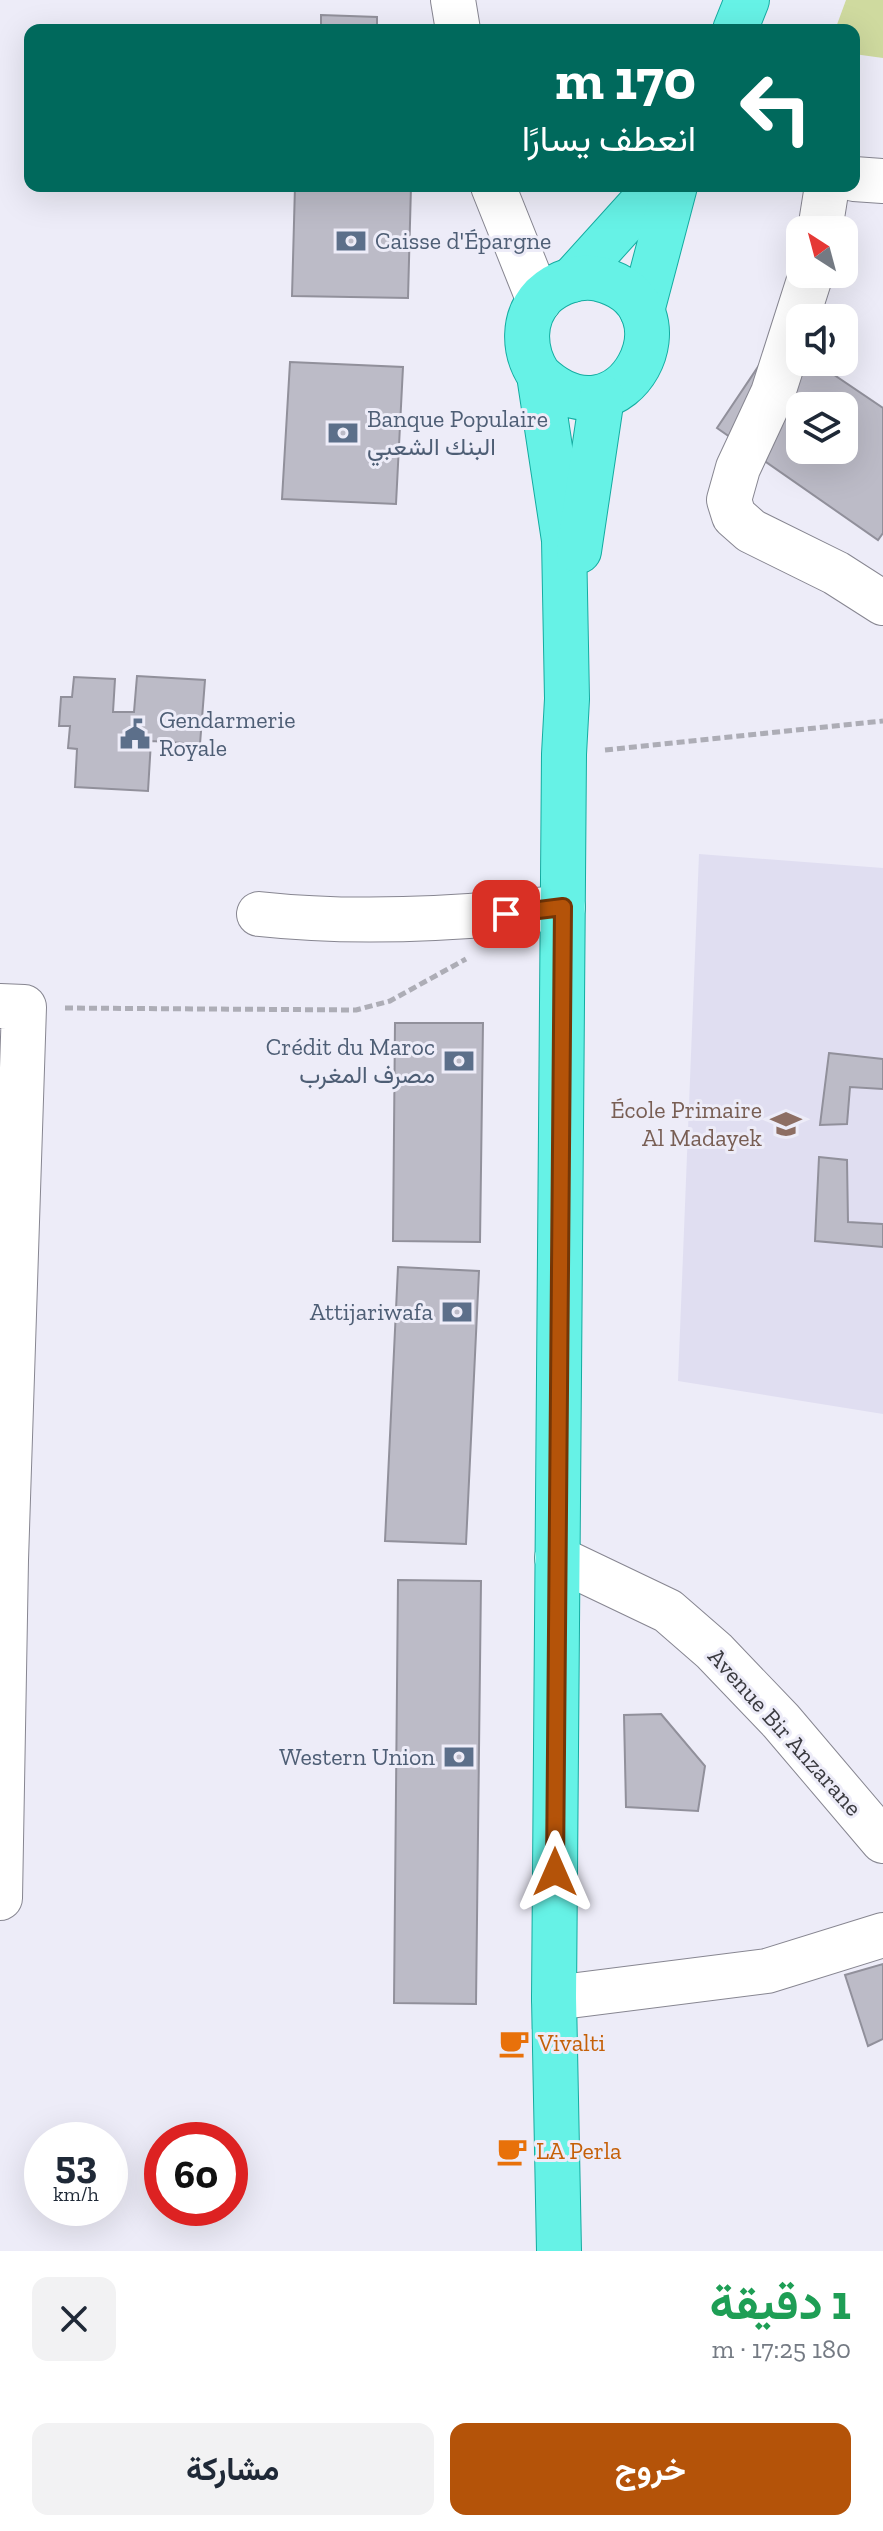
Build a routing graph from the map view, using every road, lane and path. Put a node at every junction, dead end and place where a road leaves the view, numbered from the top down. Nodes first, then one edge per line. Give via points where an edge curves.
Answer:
1 (453, 0) edge
2 (747, 0) edge
3 (457, 24) edge
4 (737, 24) edge
5 (860, 179) edge
6 (883, 181) edge
7 (497, 192) edge
8 (651, 192) edge
9 (673, 192) edge
10 (826, 192) edge
11 (822, 216) edge
12 (807, 288) edge
13 (556, 290) junction
14 (642, 311) junction
15 (539, 375) junction
16 (602, 397) junction
17 (883, 603) edge
18 (566, 636) junction
19 (883, 721) edge
20 (564, 754) junction
21 (563, 907) junction
22 (259, 914) dead end
23 (468, 958) dead end
24 (12, 1007) edge
25 (557, 1558) junction
26 (883, 1841) edge
27 (0, 1898) edge
28 (883, 1935) edge
29 (554, 1998) junction
30 (559, 2251) edge

1 - 3 street
2 - 4 main road
5 - 6 street
7 - 13 street
8 - 13 main road
9 - 14 main road
10 - 11 street
12 - 17 street via 773,393 729,500 734,516 751,531
13 - 14 main road via 593,278 613,282
13 - 15 main road via 530,319 530,358
14 - 16 main road via 648,337 643,363 626,384
15 - 16 main road via 568,395
15 - 18 main road via 564,540
16 - 18 main road
18 - 20 main road
19 - 20 path
20 - 21 main road
21 - 22 street via 477,917 306,919
21 - 25 main road
23 - 24 path via 390,1001 356,1010
24 - 27 street
25 - 26 street, Avenue Bir Anzarane via 668,1611 781,1721
25 - 29 main road
28 - 29 street via 767,1971
29 - 30 main road

